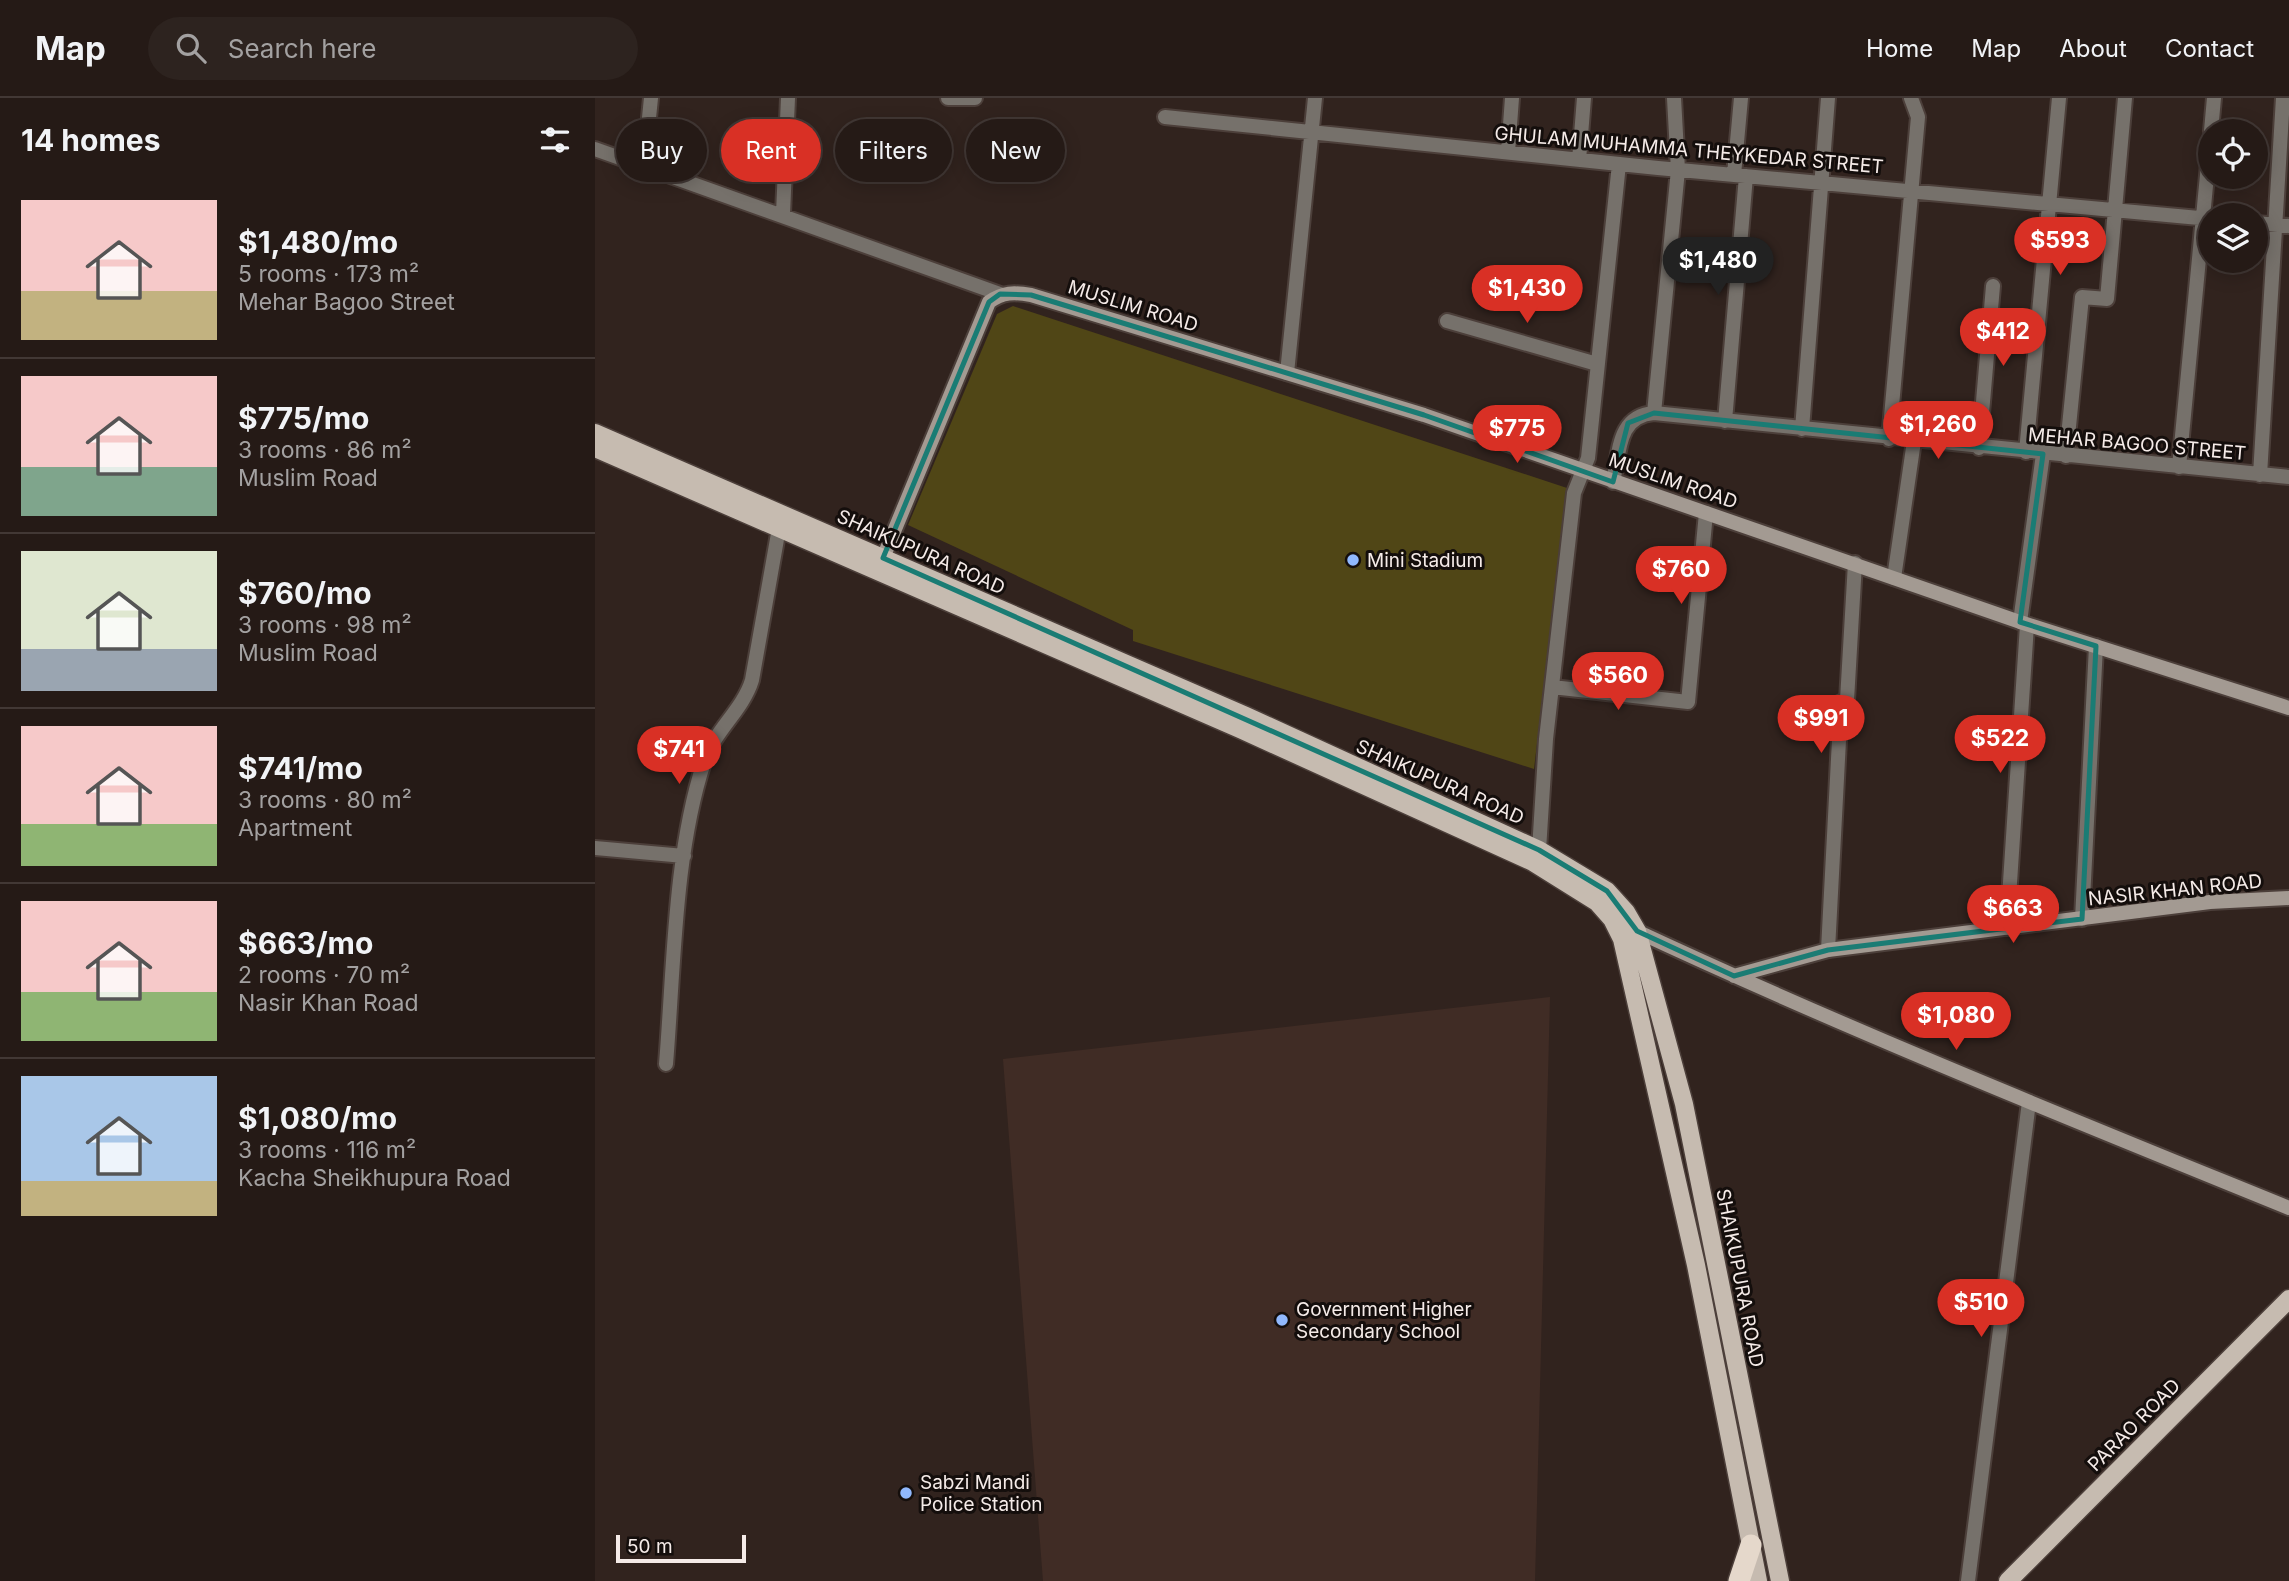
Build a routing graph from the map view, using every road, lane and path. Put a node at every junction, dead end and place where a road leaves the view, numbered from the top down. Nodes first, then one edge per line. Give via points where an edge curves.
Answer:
1 (651, 98) edge
2 (788, 98) edge
3 (948, 98) edge
4 (975, 98) edge
5 (1315, 98) edge
6 (1512, 98) edge
7 (1584, 98) edge
8 (1674, 98) edge
9 (1741, 98) edge
10 (1828, 98) edge
11 (1911, 98) edge
12 (2059, 98) edge
13 (2125, 98) edge
14 (2214, 98) edge
15 (2283, 98) edge
16 (1165, 117) dead end
17 (649, 119) edge
18 (2212, 119) edge
19 (1312, 131) junction
20 (595, 149) edge
21 (1508, 152) junction
22 (616, 157) edge
23 (1579, 160) junction
24 (1619, 164) junction
25 (1678, 170) junction
26 (1740, 176) junction
27 (688, 182) edge
28 (1821, 183) junction
29 (1912, 191) junction
30 (2049, 203) junction
31 (2115, 209) junction
32 (783, 214) junction
33 (2198, 217) edge
34 (2283, 226) edge
35 (2201, 273) edge
36 (1993, 286) dead end
37 (1000, 294) junction
38 (1447, 321) dead end
39 (1597, 363) junction
40 (1287, 373) junction
41 (1654, 413) junction
42 (1725, 421) junction
43 (1802, 429) junction
44 (595, 433) edge
45 (1889, 439) junction
46 (1914, 442) junction
47 (595, 448) edge
48 (1979, 448) junction
49 (2026, 452) junction
50 (2043, 454) junction
51 (2066, 456) junction
52 (2179, 467) junction
53 (1585, 470) junction
54 (2260, 475) junction
55 (2289, 477) edge
56 (1613, 482) junction
57 (1706, 513) junction
58 (779, 528) junction
59 (883, 558) junction
60 (1855, 563) junction
61 (1894, 578) junction
62 (2023, 623) junction
63 (2097, 646) junction
64 (1552, 687) junction
65 (2289, 708) edge
66 (595, 848) edge
67 (1539, 850) junction
68 (684, 856) junction
69 (2289, 898) edge
70 (1612, 919) junction
71 (2082, 919) junction
72 (2007, 928) junction
73 (1637, 931) junction
74 (1828, 950) junction
75 (1734, 976) junction
76 (666, 1064) dead end
77 (2029, 1102) junction
78 (2289, 1208) edge
79 (2289, 1299) edge
80 (1751, 1545) junction
81 (1739, 1581) edge
82 (1758, 1581) edge
83 (1780, 1581) edge
84 (1968, 1581) edge
85 (2008, 1581) edge

1 - 17 street
2 - 32 street
3 - 4 street
5 - 19 street
6 - 21 street
7 - 23 street
8 - 25 street
9 - 26 street
10 - 28 street
11 - 29 street via 1918,117
12 - 30 street
13 - 31 street
14 - 18 street
15 - 34 street
16 - 19 street, GHULAM MUHAMMA THEYKEDAR STREET
19 - 21 street, GHULAM MUHAMMA THEYKEDAR STREET
19 - 40 street
20 - 22 street, MUSLIM ROAD
21 - 23 street, GHULAM MUHAMMA THEYKEDAR STREET
23 - 24 street, GHULAM MUHAMMA THEYKEDAR STREET
24 - 25 street, GHULAM MUHAMMA THEYKEDAR STREET
24 - 39 street
25 - 26 street, GHULAM MUHAMMA THEYKEDAR STREET
25 - 41 street
26 - 28 street, GHULAM MUHAMMA THEYKEDAR STREET
26 - 42 street
27 - 32 street, MUSLIM ROAD
28 - 29 street, GHULAM MUHAMMA THEYKEDAR STREET
28 - 43 street
29 - 30 street, GHULAM MUHAMMA THEYKEDAR STREET
29 - 45 street
30 - 31 street, GHULAM MUHAMMA THEYKEDAR STREET
30 - 49 street
31 - 33 street, GHULAM MUHAMMA THEYKEDAR STREET
31 - 51 street via 2107,299 2082,297
32 - 37 street, MUSLIM ROAD
34 - 54 street
35 - 52 street
36 - 48 street
37 - 40 street, MUSLIM ROAD via 1031,295
37 - 59 street via 989,302 982,317
38 - 39 street
39 - 53 street
40 - 53 street, MUSLIM ROAD
41 - 42 street, MEHAR BAGOO STREET
41 - 56 street via 1640,414 1628,423
42 - 43 street, MEHAR BAGOO STREET
43 - 45 street, MEHAR BAGOO STREET
44 - 59 main road, SHAIKUPURA ROAD
45 - 46 street, MEHAR BAGOO STREET
46 - 48 street, MEHAR BAGOO STREET
46 - 61 street
47 - 58 main road, SHAIKUPURA ROAD
48 - 49 street, MEHAR BAGOO STREET
49 - 50 street, MEHAR BAGOO STREET
50 - 51 street, MEHAR BAGOO STREET
50 - 62 street
51 - 52 street, MEHAR BAGOO STREET
52 - 54 street, MEHAR BAGOO STREET
53 - 56 street, MUSLIM ROAD
53 - 64 street via 1574,493
54 - 55 street, MEHAR BAGOO STREET
56 - 57 street, MUSLIM ROAD
57 - 60 street, MUSLIM ROAD
57 - 64 street via 1688,702
58 - 68 street via 753,680 706,755
58 - 70 main road, SHAIKUPURA ROAD via 1533,863 1597,902
59 - 67 main road, SHAIKUPURA ROAD
60 - 61 street, MUSLIM ROAD
60 - 74 street via 1847,700 1841,702
61 - 62 street, MUSLIM ROAD
62 - 63 street, MUSLIM ROAD
62 - 72 street
63 - 65 street, MUSLIM ROAD
63 - 71 street
64 - 67 street
66 - 68 street
67 - 73 main road, SHAIKUPURA ROAD via 1607,891
68 - 76 street
69 - 71 street, NASIR KHAN ROAD via 2210,902
70 - 73 street
70 - 80 main road, SHAIKUPURA ROAD via 1622,939 1696,1265
71 - 72 street, NASIR KHAN ROAD
72 - 74 street, NASIR KHAN ROAD
73 - 75 street
73 - 83 main road, SHAIKUPURA ROAD via 1684,1104
74 - 75 street, NASIR KHAN ROAD
75 - 77 street
77 - 78 street
77 - 84 street
79 - 85 main road, PARAO ROAD
80 - 81 highway
80 - 82 main road, SHAIKUPURA ROAD

